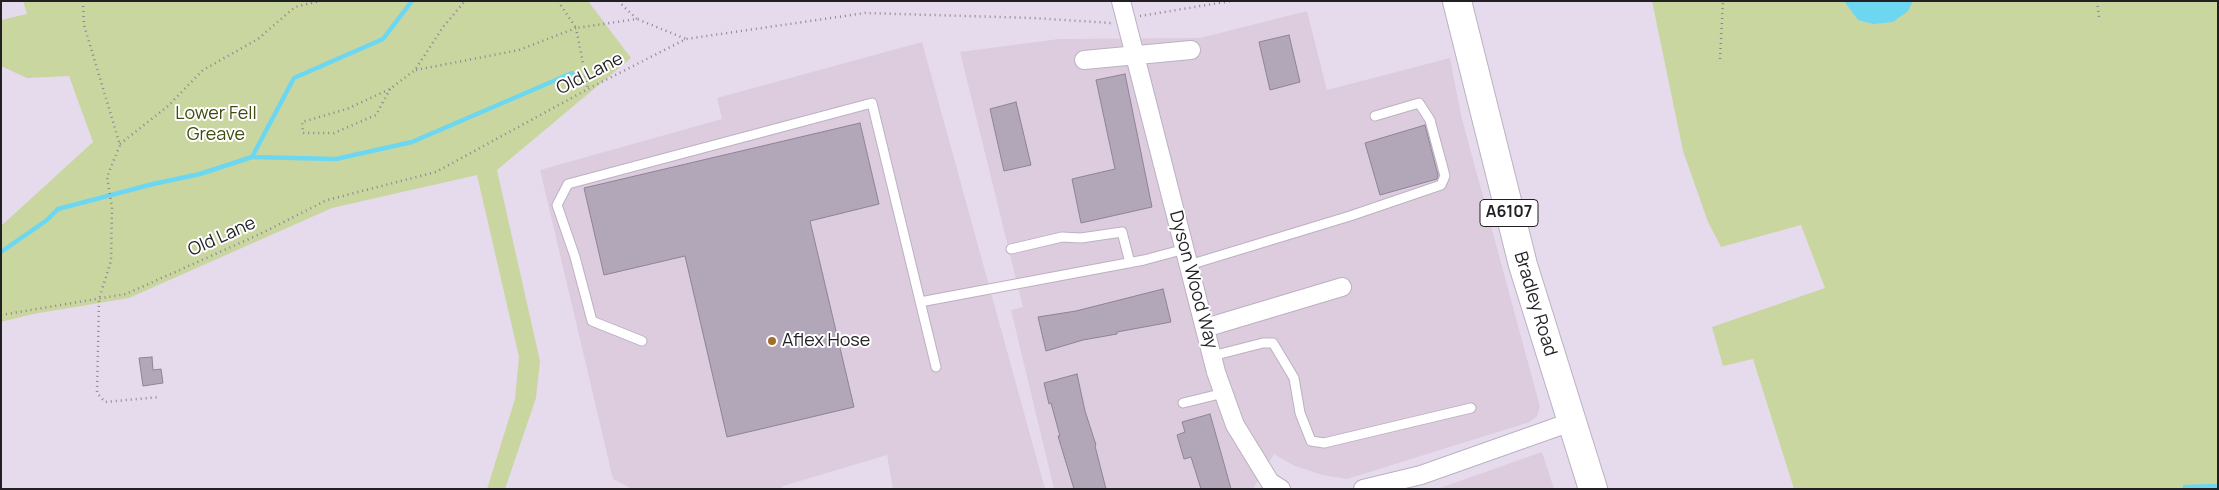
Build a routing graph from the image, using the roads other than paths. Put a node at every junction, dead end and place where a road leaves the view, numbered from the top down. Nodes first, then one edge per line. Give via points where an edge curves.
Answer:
1 (1121, 1) edge
2 (1457, 1) edge
3 (1191, 50) dead end
4 (1134, 55) junction
5 (1084, 60) dead end
6 (1375, 116) dead end
7 (1011, 249) dead end
8 (1187, 257) junction
9 (1130, 263) junction
10 (1342, 287) dead end
11 (920, 302) junction
12 (1205, 328) junction
13 (642, 341) dead end
14 (1212, 356) junction
15 (936, 367) dead end
16 (1224, 393) junction
17 (1183, 403) dead end
18 (1471, 408) dead end
19 (1571, 422) junction
20 (1423, 482) edge
21 (1282, 489) edge
22 (1363, 489) edge
23 (1593, 489) edge

1 - 4 street, Dyson Wood Way
2 - 19 main road, Bradley Road / A6107 via 1522,265
3 - 4 street
4 - 5 street
4 - 8 street, Dyson Wood Way
6 - 8 lane via 1419,103 1430,120 1445,176 1441,186 1350,216
7 - 9 lane via 1062,237 1081,238 1122,232
8 - 9 lane
8 - 12 street, Dyson Wood Way
9 - 11 lane
10 - 12 street
11 - 13 lane via 872,104 568,184 557,205 592,321
11 - 15 lane
12 - 14 street, Dyson Wood Way
14 - 16 street, Dyson Wood Way
14 - 18 lane via 1274,343 1294,378 1300,413 1311,441 1324,443
16 - 17 lane
16 - 21 street, Dyson Wood Way via 1235,425 1270,482
19 - 20 street
19 - 23 main road, Bradley Road / A6107
20 - 22 street

